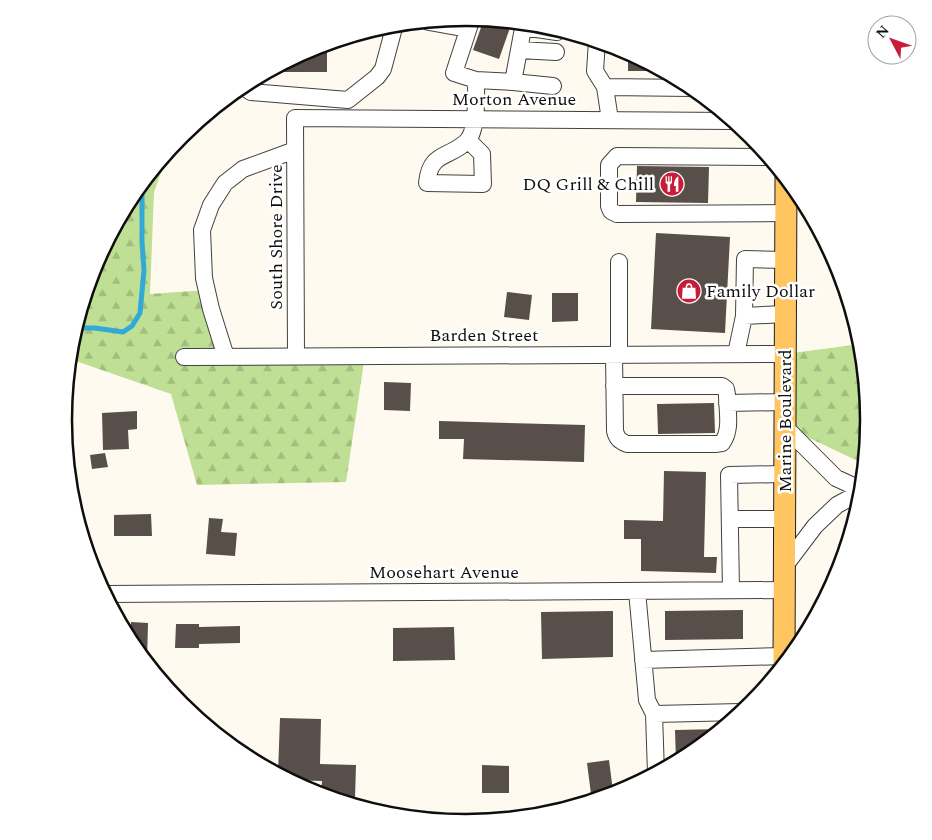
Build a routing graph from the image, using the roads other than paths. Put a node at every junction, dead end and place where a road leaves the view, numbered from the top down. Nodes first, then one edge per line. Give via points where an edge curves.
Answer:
1 (469, 26) edge
2 (522, 31) edge
3 (392, 33) edge
4 (597, 48) edge
5 (519, 50) junction
6 (556, 52) dead end
7 (476, 80) junction
8 (513, 82) junction
9 (553, 86) dead end
10 (605, 87) junction
11 (677, 88) edge
12 (249, 92) edge
13 (295, 118) joint
14 (475, 119) junction
15 (610, 120) junction
16 (722, 121) edge
17 (468, 140) dead end
18 (295, 150) junction
19 (759, 157) edge
20 (786, 191) edge
21 (786, 213) junction
22 (786, 260) junction
23 (620, 262) dead end
24 (785, 314) junction
25 (744, 316) junction
26 (616, 354) junction
27 (736, 354) junction
28 (784, 354) junction
29 (296, 356) junction
30 (184, 357) dead end
31 (226, 357) junction
32 (614, 386) junction
33 (784, 402) junction
34 (727, 404) junction
35 (784, 426) junction
36 (784, 474) junction
37 (854, 487) edge
38 (852, 497) edge
39 (730, 519) junction
40 (784, 519) junction
41 (784, 567) junction
42 (731, 590) junction
43 (784, 590) junction
44 (637, 591) junction
45 (113, 594) edge
46 (784, 652) edge
47 (643, 660) junction
48 (778, 660) edge
49 (730, 712) edge
50 (654, 714) junction
51 (656, 765) edge

1 - 7 street via 454,73
2 - 5 street
3 - 12 street via 383,69 348,100
4 - 10 street via 596,71
5 - 6 street
5 - 8 street
7 - 8 street
7 - 14 street
8 - 9 street
10 - 11 street
10 - 15 street
13 - 14 street, Morton Avenue
13 - 18 street, South Shore Drive
14 - 15 street, Morton Avenue
14 - 17 street
15 - 16 street, Morton Avenue
18 - 29 street, South Shore Drive
18 - 31 street via 243,169 225,183 210,205 202,230 204,278
19 - 21 street via 617,156 609,165 609,206 617,214
20 - 21 main road, Marine Boulevard
21 - 22 main road, Marine Boulevard
22 - 24 main road, Marine Boulevard
22 - 25 street via 745,259
23 - 26 street
24 - 25 street
24 - 28 main road, Marine Boulevard
25 - 27 street
26 - 27 street, Barden Street
26 - 29 street, Barden Street
26 - 32 street
27 - 28 street, Barden Street
28 - 33 main road, Marine Boulevard
29 - 31 street, Barden Street
30 - 31 street, Barden Street
32 - 34 street via 717,385 726,389
32 - 34 street via 615,431 617,438 627,444 722,443 728,432
33 - 34 street
33 - 35 main road, Marine Boulevard
35 - 36 main road, Marine Boulevard
35 - 37 street via 836,478
36 - 39 street via 729,475
36 - 40 main road, Marine Boulevard
38 - 41 street via 837,505 815,526
39 - 40 street
39 - 42 street
40 - 41 main road, Marine Boulevard
41 - 43 main road, Marine Boulevard
42 - 43 street, Moosehart Avenue
42 - 44 street, Moosehart Avenue
43 - 46 main road, Marine Boulevard
44 - 45 street, Moosehart Avenue
44 - 47 street
47 - 48 street
47 - 50 street via 646,700
49 - 50 street
50 - 51 street

